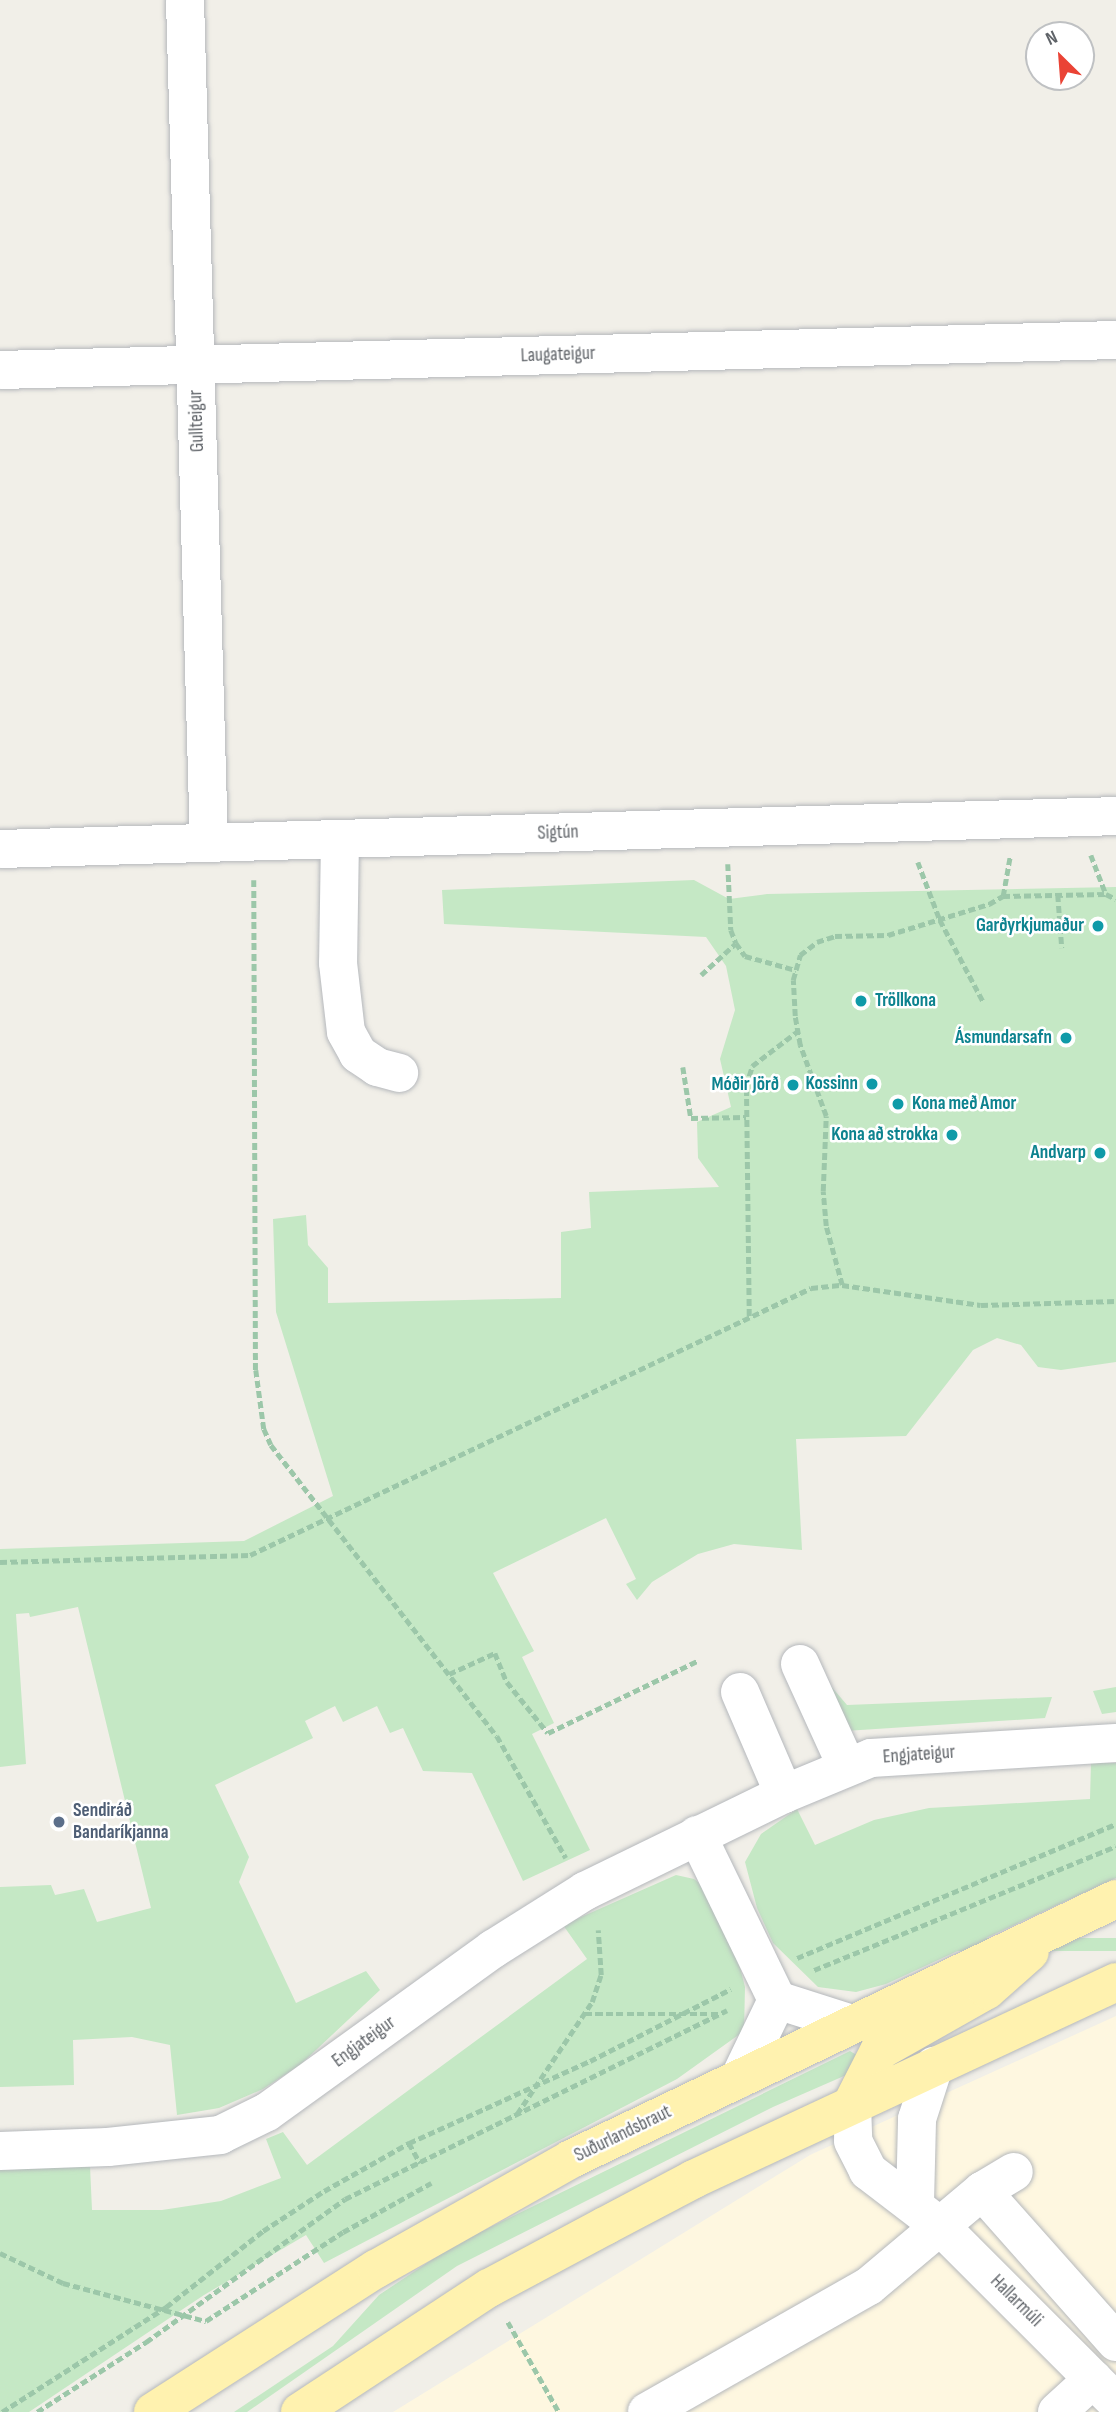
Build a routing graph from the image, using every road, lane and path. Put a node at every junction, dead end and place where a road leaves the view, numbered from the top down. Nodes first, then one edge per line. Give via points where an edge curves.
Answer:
1 (186, 0) edge
2 (1116, 340) edge
3 (195, 364) junction
4 (0, 370) edge
5 (1116, 816) edge
6 (1077, 818) junction
7 (1018, 820) junction
8 (910, 823) junction
9 (727, 828) junction
10 (340, 839) junction
11 (254, 841) junction
12 (209, 842) junction
13 (0, 849) edge
14 (1106, 894) junction
15 (1058, 895) junction
16 (1003, 896) junction
17 (1116, 899) edge
18 (940, 920) junction
19 (736, 943) junction
20 (1062, 948) dead end
21 (796, 970) junction
22 (701, 975) dead end
23 (984, 1003) dead end
24 (798, 1031) junction
25 (682, 1066) dead end
26 (399, 1073) dead end
27 (746, 1117) junction
28 (842, 1285) junction
29 (1116, 1301) edge
30 (749, 1316) junction
31 (329, 1517) junction
32 (0, 1562) edge
33 (697, 1661) dead end
34 (800, 1664) dead end
35 (449, 1674) junction
36 (740, 1692) dead end
37 (1116, 1743) edge
38 (847, 1767) junction
39 (784, 1794) junction
40 (1116, 1824) edge
41 (697, 1835) junction
42 (1116, 1846) edge
43 (585, 1891) junction
44 (1116, 1899) edge
45 (1050, 1929) junction
46 (789, 1961) dead end
47 (1116, 1982) edge
48 (738, 1985) dead end
49 (790, 1987) junction
50 (730, 2008) dead end
51 (685, 2012) junction
52 (585, 2014) junction
53 (720, 2014) junction
54 (852, 2024) junction
55 (934, 2066) junction
56 (739, 2079) junction
57 (534, 2087) junction
58 (852, 2104) junction
59 (517, 2114) junction
60 (409, 2143) junction
61 (0, 2151) edge
62 (420, 2163) junction
63 (431, 2183) dead end
64 (927, 2215) junction
65 (0, 2253) edge
66 (166, 2307) junction
67 (186, 2314) junction
68 (504, 2315) dead end
69 (1106, 2332) edge
70 (1066, 2351) junction
71 (223, 2367) junction
72 (1104, 2390) edge
73 (2, 2412) edge
74 (37, 2412) edge
75 (153, 2412) edge
76 (191, 2412) edge
77 (300, 2412) edge
78 (559, 2412) edge
79 (647, 2412) edge
80 (1057, 2412) edge

1 - 3 street, Gullteigur
2 - 3 street, Laugateigur
3 - 4 street, Laugateigur
3 - 12 street, Gullteigur
5 - 6 street, Sigtún
6 - 7 street, Sigtún
6 - 14 path
7 - 8 street, Sigtún
7 - 16 path
8 - 9 street, Sigtún
8 - 18 path via 919,868
9 - 10 street, Sigtún
9 - 19 path via 729,908
10 - 11 street, Sigtún
10 - 26 street via 338,962 346,1032 358,1054 377,1067
11 - 12 street, Sigtún
11 - 31 path via 259,1410 271,1445
12 - 13 street, Sigtún
14 - 15 path
14 - 17 path
15 - 16 path
15 - 20 path
16 - 18 path
18 - 21 path via 888,935 835,936 817,942 800,955
18 - 23 path
19 - 21 path via 745,956
19 - 22 path
21 - 24 path
24 - 27 path via 752,1066 746,1086
24 - 28 path via 826,1116 821,1163 826,1226
25 - 27 path via 691,1118
27 - 30 path
28 - 29 path via 981,1305
28 - 30 path via 811,1289
30 - 31 path
31 - 32 path via 250,1555
31 - 35 path
33 - 35 path via 548,1733 507,1682 495,1653
34 - 38 street
35 - 43 path via 497,1736
36 - 39 street
37 - 38 street, Engjateigur via 872,1758
38 - 39 street, Engjateigur
39 - 41 street, Engjateigur
40 - 46 path
41 - 43 street, Engjateigur
41 - 49 street
42 - 49 path
43 - 52 path via 602,1955 597,1988
43 - 61 street, Engjateigur via 493,1949 267,2112 220,2135 108,2147
44 - 45 main road, Suðurlandsbraut
45 - 54 main road, Suðurlandsbraut
45 - 58 main road via 1010,1975 879,2051
47 - 55 main road
48 - 51 path
49 - 54 street
49 - 56 street
50 - 53 path
51 - 52 path
51 - 53 path
51 - 57 path
52 - 57 path
53 - 59 path
54 - 56 main road, Suðurlandsbraut
55 - 58 main road
55 - 64 street via 917,2119
56 - 71 main road, Suðurlandsbraut via 571,2159 453,2223
57 - 59 path
57 - 60 path
58 - 64 street, Hallarmúli via 853,2140 868,2171
58 - 77 main road via 694,2179 489,2288
59 - 62 path
60 - 62 path
60 - 66 path via 262,2231
62 - 67 path via 345,2199
63 - 67 path via 343,2232 206,2321
64 - 69 street via 998,2181
64 - 70 street, Hallarmúli
64 - 79 street via 869,2287
65 - 66 path via 62,2283
66 - 67 path
66 - 73 path
67 - 74 path
68 - 78 path
69 - 70 street
70 - 72 street, Hallarmúli
71 - 75 main road, Suðurlandsbraut
71 - 76 main road
72 - 80 street

